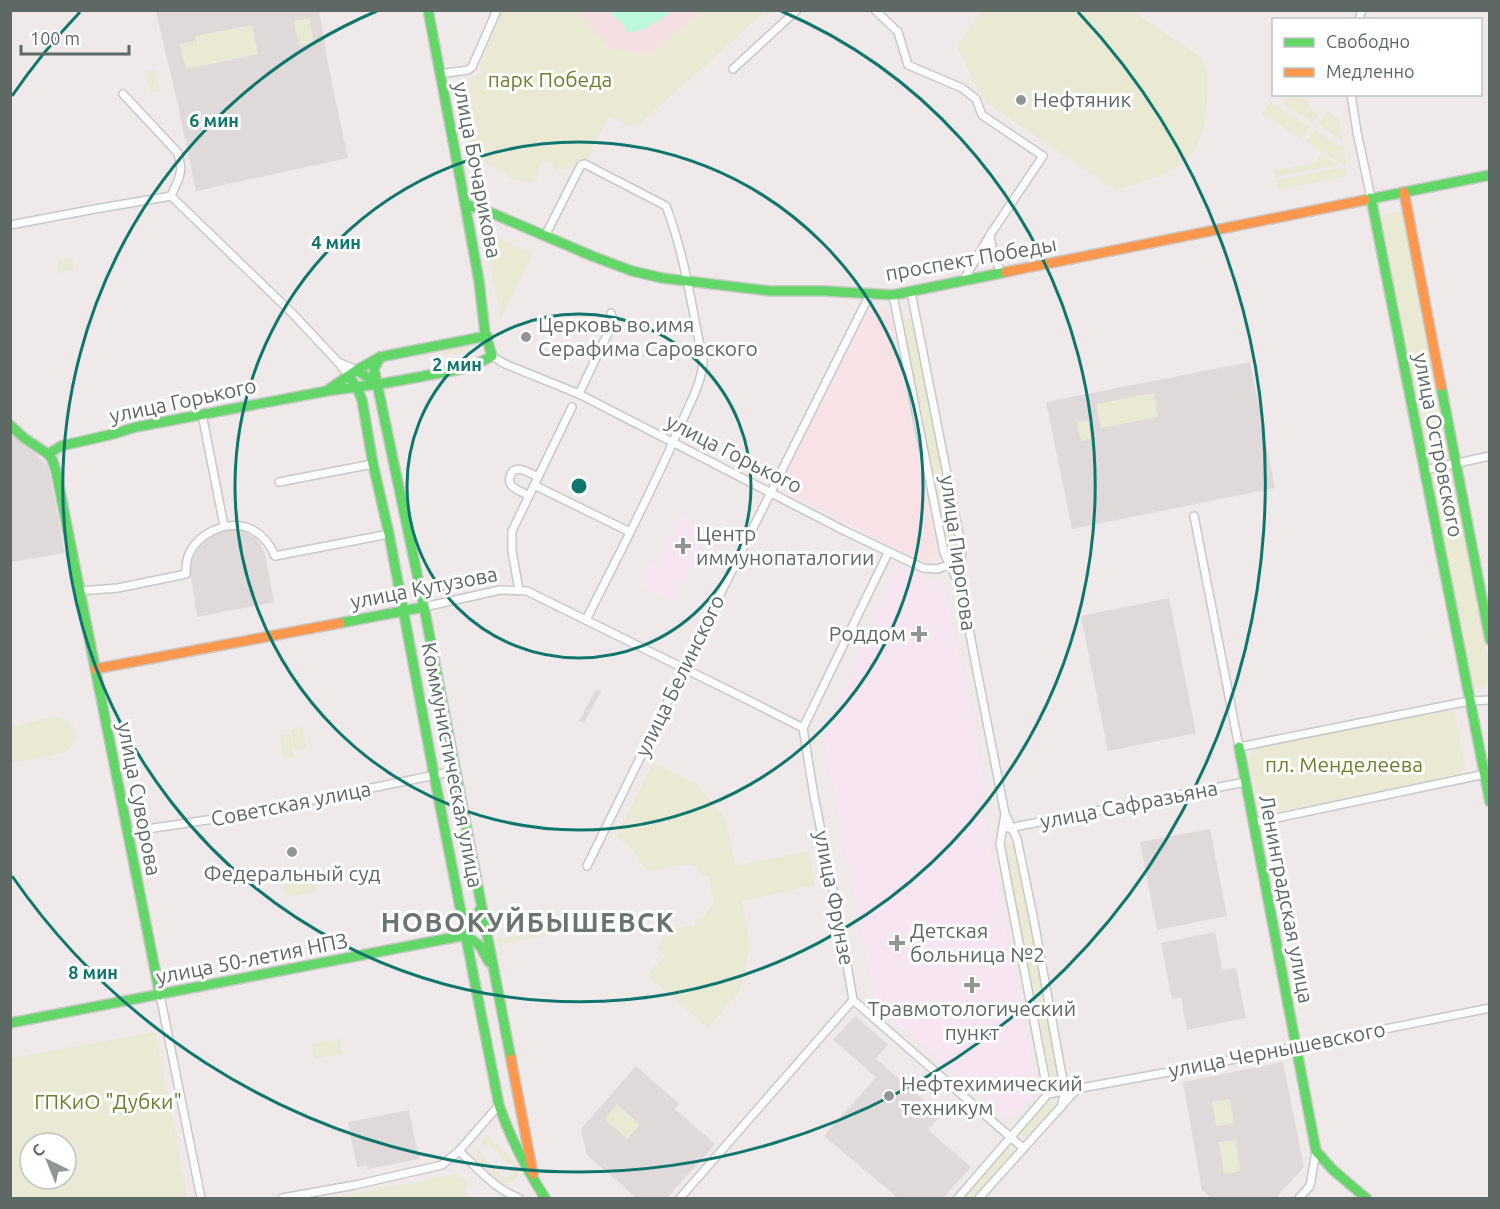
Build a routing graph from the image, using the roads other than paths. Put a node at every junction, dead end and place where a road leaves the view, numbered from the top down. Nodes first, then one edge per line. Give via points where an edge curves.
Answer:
1 (428, 10) edge
2 (497, 10) edge
3 (797, 10) edge
4 (875, 10) edge
5 (733, 69) dead end
6 (440, 74) junction
7 (123, 94) dead end
8 (1352, 96) edge
9 (1490, 175) edge
10 (1404, 192) junction
11 (171, 196) junction
12 (1371, 198) junction
13 (465, 204) junction
14 (10, 225) edge
15 (545, 236) junction
16 (990, 236) junction
17 (1000, 274) junction
18 (687, 281) junction
19 (963, 281) junction
20 (910, 292) junction
21 (870, 294) junction
22 (892, 295) junction
23 (611, 313) dead end
24 (487, 336) junction
25 (492, 356) junction
26 (380, 357) junction
27 (338, 362) junction
28 (357, 370) junction
29 (349, 376) junction
30 (377, 384) junction
31 (357, 387) junction
32 (327, 391) junction
33 (579, 394) junction
34 (572, 407) dead end
35 (202, 414) junction
36 (10, 424) edge
37 (673, 443) junction
38 (48, 454) junction
39 (1490, 456) edge
40 (1456, 463) junction
41 (373, 464) junction
42 (1425, 470) junction
43 (538, 477) junction
44 (279, 482) dead end
45 (534, 485) junction
46 (771, 492) junction
47 (529, 496) junction
48 (1194, 516) dead end
49 (224, 526) junction
50 (630, 532) junction
51 (389, 534) junction
52 (888, 553) junction
53 (961, 561) junction
54 (950, 565) junction
55 (519, 590) junction
56 (79, 591) junction
57 (962, 591) junction
58 (424, 607) junction
59 (404, 611) junction
60 (586, 620) junction
61 (1490, 640) edge
62 (684, 668) junction
63 (96, 669) junction
64 (1490, 700) edge
65 (1469, 701) junction
66 (803, 728) junction
67 (1239, 747) junction
68 (455, 771) junction
69 (1487, 774) edge
70 (434, 775) junction
71 (1245, 782) junction
72 (1490, 802) edge
73 (1005, 814) junction
74 (1253, 823) junction
75 (1012, 828) junction
76 (1002, 830) junction
77 (127, 832) junction
78 (587, 866) dead end
79 (478, 887) junction
80 (466, 935) junction
81 (496, 978) junction
82 (160, 995) junction
83 (853, 1000) junction
84 (1490, 1008) edge
85 (10, 1023) edge
86 (1297, 1046) junction
87 (1076, 1090) junction
88 (1065, 1092) junction
89 (1048, 1094) junction
90 (519, 1099) junction
91 (499, 1105) junction
92 (1061, 1107) junction
93 (1010, 1137) junction
94 (1023, 1148) junction
95 (459, 1151) junction
96 (1316, 1151) junction
97 (534, 1180) junction
98 (201, 1198) edge
99 (282, 1198) edge
100 (519, 1198) edge
101 (545, 1198) edge
102 (681, 1198) edge
103 (958, 1198) edge
104 (979, 1198) edge
105 (1299, 1198) edge
106 (1366, 1198) edge

1 - 6 main road, улица Бочарикова
2 - 6 street via 472,67
3 - 5 street
4 - 16 street via 898,32 908,65 962,87 976,99 982,115 1043,156
6 - 13 main road, улица Бочарикова
7 - 11 street via 178,153 181,168
8 - 12 street, улица Островского
9 - 10 main road, проспект Победы
10 - 12 main road, проспект Победы
10 - 40 main road, улица Островского
11 - 14 street
11 - 27 street
12 - 17 main road, проспект Победы
12 - 42 main road, улица Островского
13 - 15 main road, проспект Победы
13 - 24 main road, улица Бочарикова
15 - 18 main road, проспект Победы via 632,271
15 - 18 street via 581,165 585,164 666,206
16 - 17 street
16 - 19 street
17 - 19 main road, проспект Победы
18 - 21 main road, проспект Победы via 770,291
18 - 37 street via 703,361 699,382
19 - 20 main road, проспект Победы
20 - 22 main road, проспект Победы
20 - 53 street, улица Пирогова via 962,550
21 - 22 main road, проспект Победы
21 - 46 street, улица Белинского
22 - 54 street, улица Пирогова via 944,553
23 - 33 street via 612,326
24 - 25 main road, улица Бочарикова
24 - 26 main road
25 - 30 main road, улица Горького via 462,369
25 - 33 street, улица Горького
26 - 28 main road
26 - 30 main road, Коммунистическая улица via 374,366
27 - 28 street
27 - 29 street
28 - 29 main road
28 - 30 main road
29 - 31 main road
29 - 32 main road
30 - 31 main road, улица Горького
30 - 58 main road, Коммунистическая улица
31 - 32 main road, улица Горького
31 - 41 main road, Коммунистическая улица
32 - 35 main road, улица Горького
33 - 37 street, улица Горького
34 - 43 street
35 - 38 main road, улица Горького via 61,446
35 - 49 street
36 - 38 main road
37 - 46 street, улица Горького
37 - 50 street
38 - 56 main road, улица Суворова via 56,471
39 - 40 street
40 - 42 street
40 - 61 main road, улица Островского
41 - 44 street
41 - 51 main road, Коммунистическая улица
42 - 65 main road, улица Островского
43 - 45 street
43 - 47 street via 523,469 510,474 513,488
45 - 47 street
45 - 50 street
46 - 52 street, улица Горького
46 - 62 street, улица Белинского
47 - 55 street via 512,531
48 - 67 street, Ленинградская улица
49 - 51 street via 249,528 263,537 275,556
49 - 56 street via 203,536 192,548 186,574 118,588
50 - 60 street
51 - 59 main road, Коммунистическая улица
52 - 54 street, улица Горького via 929,570
52 - 66 street
53 - 54 street, улица Горького
53 - 57 street, улица Пирогова
54 - 57 street, улица Пирогова
55 - 58 street, улица Кутузова via 500,590
55 - 60 street, улица Кутузова
56 - 63 main road, улица Суворова
57 - 73 street, улица Пирогова
58 - 59 main road, улица Кутузова
58 - 68 main road, Коммунистическая улица
59 - 63 main road, улица Кутузова
59 - 70 main road, Коммунистическая улица
60 - 62 street, улица Кутузова
62 - 66 street, улица Кутузова
62 - 78 street, улица Белинского
63 - 77 main road, улица Суворова
64 - 65 street
65 - 67 street
65 - 69 main road, улица Островского
66 - 83 street, улица Фрунзе
67 - 71 main road, Ленинградская улица
68 - 70 street, Советская улица
68 - 79 main road, Коммунистическая улица
69 - 72 main road, улица Островского
69 - 74 street
70 - 77 street, Советская улица via 234,816
70 - 80 main road, Коммунистическая улица
71 - 74 main road, Ленинградская улица
71 - 75 street, улица Сафразьяна
73 - 75 street, улица Пирогова
73 - 76 street, улица Пирогова
74 - 86 main road, Ленинградская улица
75 - 76 street, улица Сафразьяна
75 - 88 street, улица Пирогова via 1034,921
76 - 89 street, улица Пирогова via 1000,844
77 - 82 main road, улица Суворова
79 - 80 main road via 480,918
79 - 81 main road, Коммунистическая улица
80 - 81 main road via 486,952
80 - 82 main road, улица 50-летия НПЗ
80 - 91 main road, Коммунистическая улица
81 - 90 main road, Коммунистическая улица
82 - 85 main road, улица 50-летия НПЗ
82 - 98 street, улица Суворова
83 - 93 street
83 - 102 street
84 - 86 street, улица Чернышевского
86 - 87 street, улица Чернышевского
86 - 96 main road, Ленинградская улица
87 - 88 street, улица Чернышевского
87 - 92 street
88 - 89 street, улица Чернышевского
88 - 92 street
89 - 93 street
90 - 91 main road
90 - 97 main road, Коммунистическая улица
91 - 95 street
91 - 97 main road, Коммунистическая улица via 513,1145
92 - 94 street
93 - 94 street
93 - 103 street
94 - 104 street
95 - 99 street via 442,1165 425,1170
95 - 100 street via 499,1188
96 - 105 street via 1310,1186
96 - 106 main road
97 - 101 main road, Коммунистическая улица

